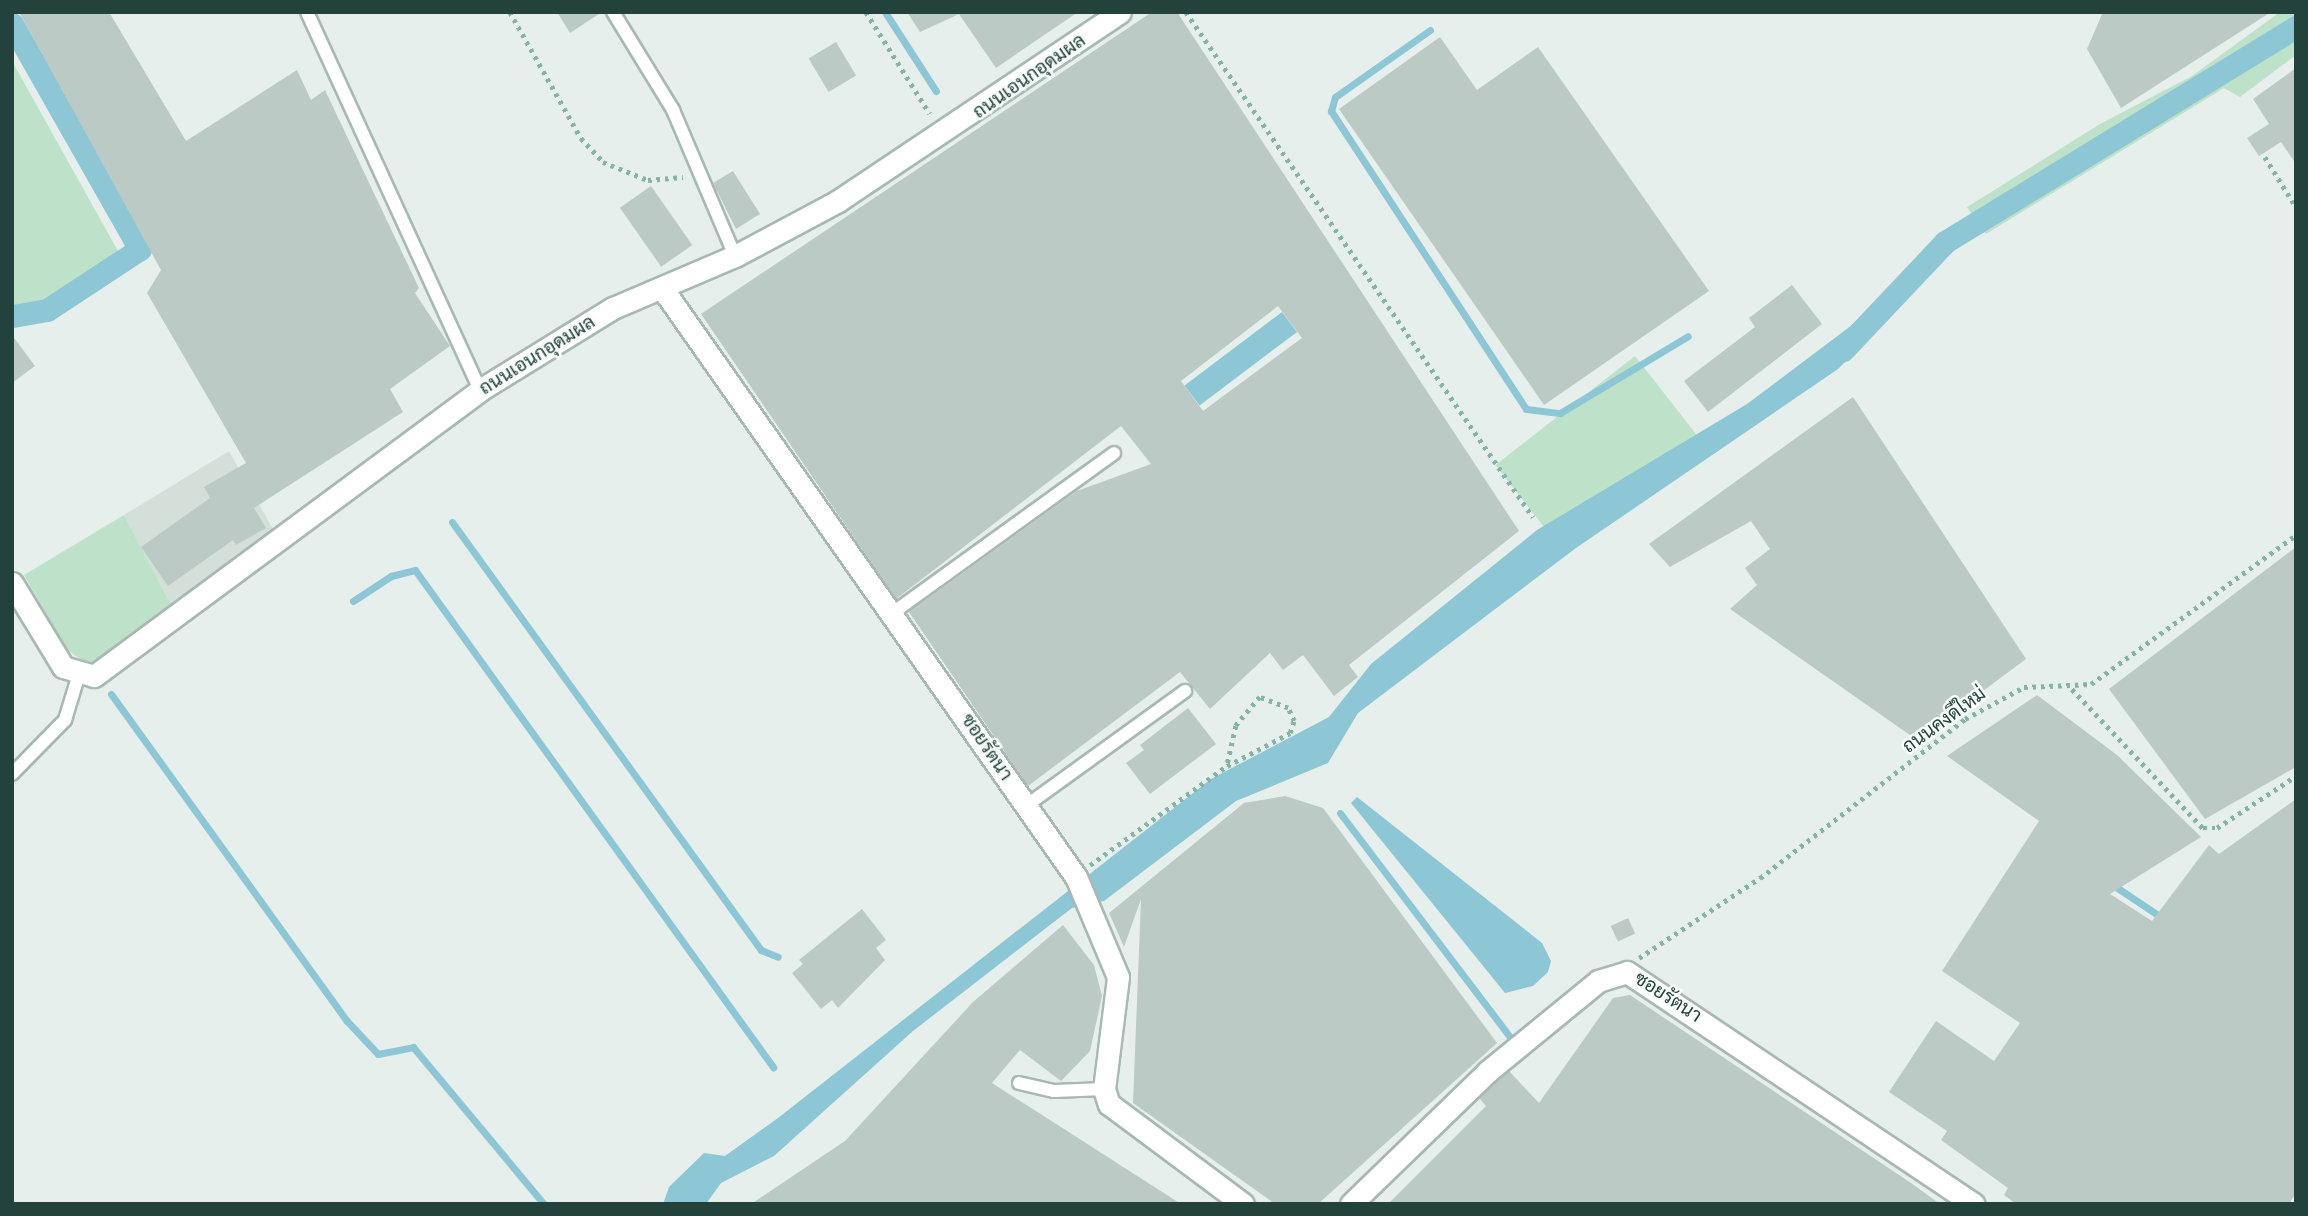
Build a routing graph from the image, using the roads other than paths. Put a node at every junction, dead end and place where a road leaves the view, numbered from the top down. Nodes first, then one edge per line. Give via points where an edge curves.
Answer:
1 (307, 12) edge
2 (613, 12) edge
3 (1120, 12) edge
4 (735, 256) junction
5 (662, 288) junction
6 (480, 390) junction
7 (1114, 453) dead end
8 (12, 583) edge
9 (891, 614) junction
10 (79, 674) junction
11 (1185, 691) dead end
12 (12, 774) edge
13 (1027, 805) junction
14 (1019, 1083) dead end
15 (1104, 1089) junction
16 (1243, 1204) edge
17 (1352, 1204) edge
18 (1973, 1204) edge

1 - 6 lane
2 - 4 lane via 673,110
3 - 4 street, ถนนเอนกอุดมผล via 943,136
4 - 5 street, ถนนเอนกอุดมผล
5 - 6 street, ถนนเอนกอุดมผล via 613,308
5 - 9 street, ซอยรัตนา
6 - 10 street, ถนนเอนกอุดมผล via 113,666 94,676
7 - 9 lane
8 - 10 street via 51,652
9 - 13 street, ซอยรัตนา
10 - 12 lane via 65,720
11 - 13 lane
13 - 15 street, ซอยรัตนา via 1092,909 1118,977
14 - 15 lane via 1054,1091
15 - 16 street via 1121,1116
17 - 18 street, ซอยรัตนา via 1487,1072 1598,981 1627,972

